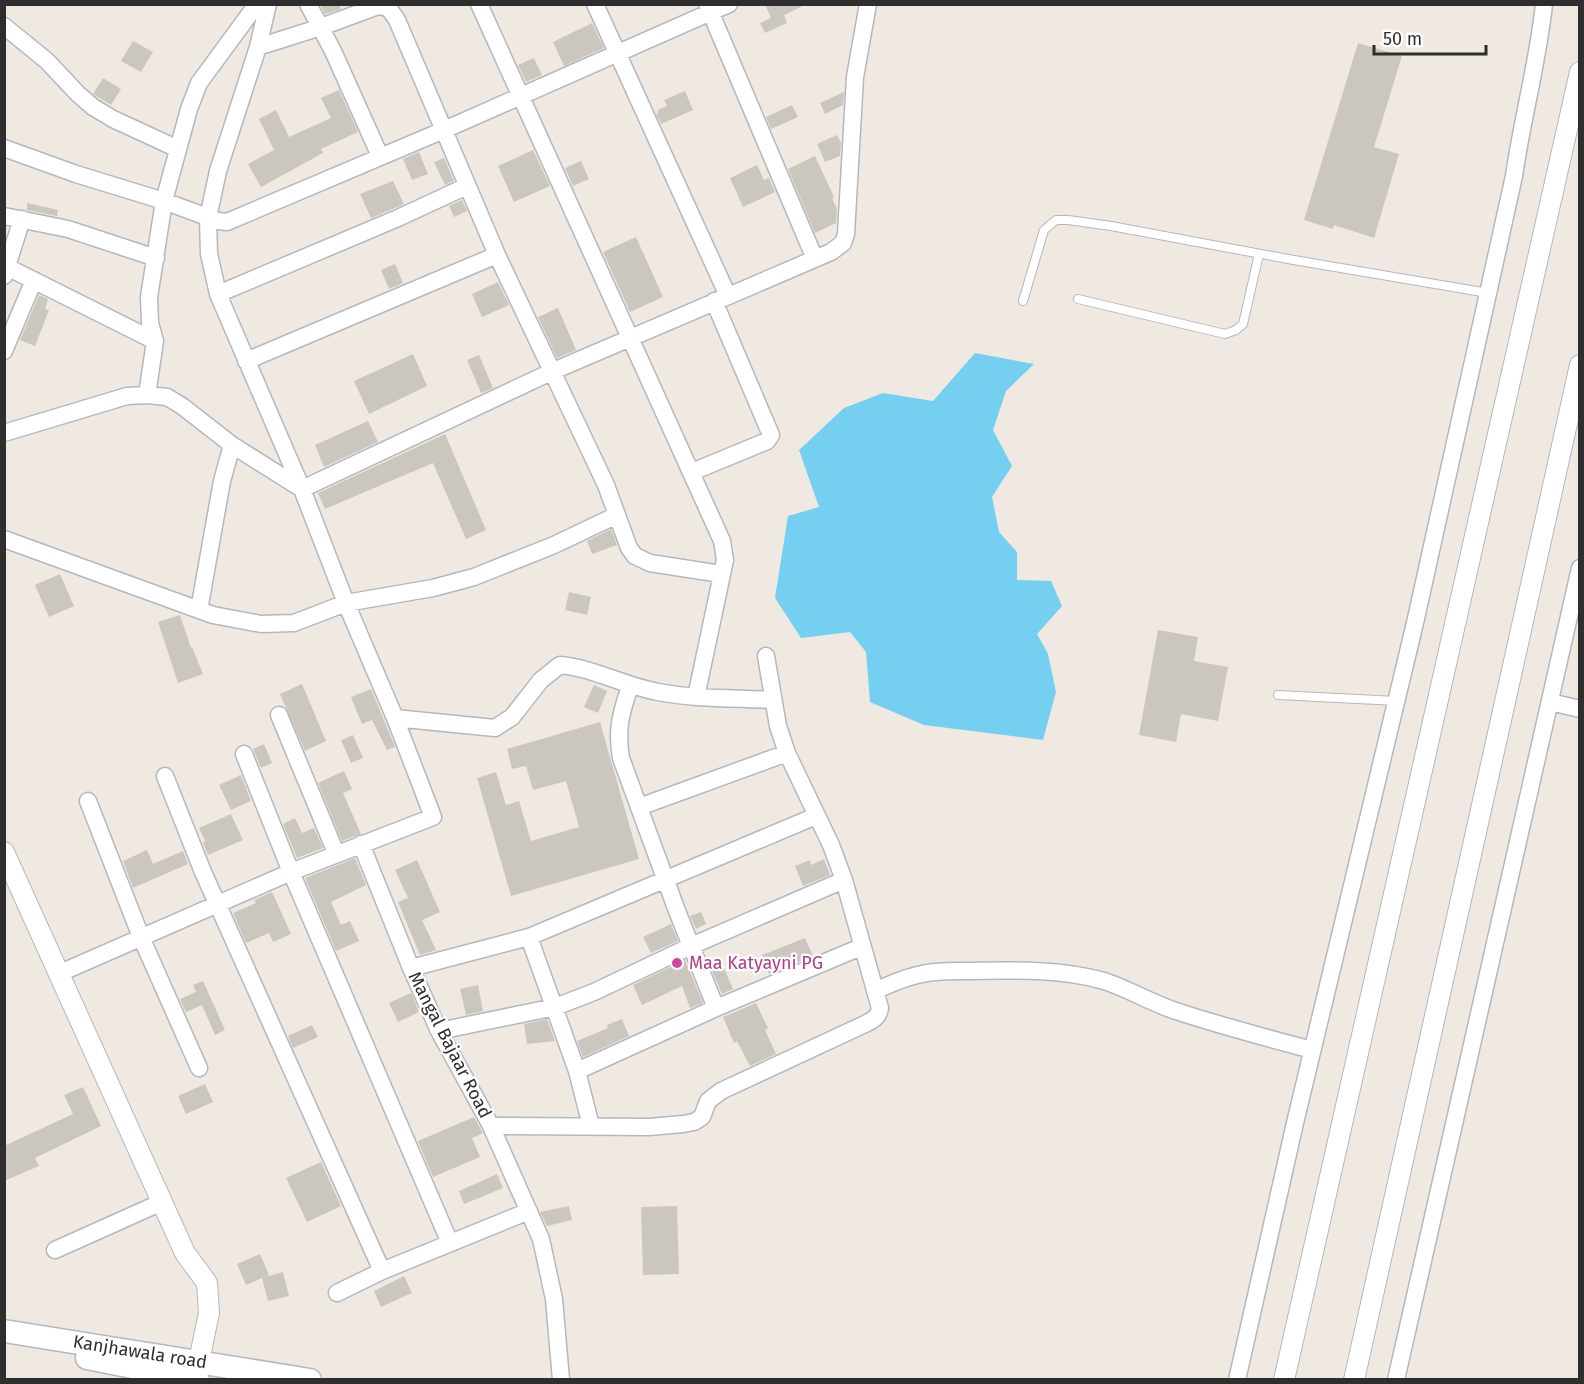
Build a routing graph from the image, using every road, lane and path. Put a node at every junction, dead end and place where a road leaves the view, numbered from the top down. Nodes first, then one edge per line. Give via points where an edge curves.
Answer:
1 (257, 4) edge
2 (268, 4) edge
3 (308, 4) edge
4 (479, 4) edge
5 (595, 4) edge
6 (729, 4) edge
7 (868, 4) edge
8 (1544, 4) edge
9 (709, 9) edge
10 (4, 26) edge
11 (321, 27) junction
12 (258, 47) junction
13 (617, 54) junction
14 (1580, 72) edge
15 (519, 96) junction
16 (444, 130) junction
17 (4, 148) edge
18 (178, 149) junction
19 (380, 156) junction
20 (467, 186) junction
21 (164, 201) junction
22 (4, 216) edge
23 (208, 218) junction
24 (22, 219) junction
25 (1259, 254) junction
26 (497, 255) junction
27 (156, 258) junction
28 (815, 258) junction
29 (6, 271) edge
30 (34, 280) junction
31 (1488, 293) junction
32 (219, 294) junction
33 (721, 298) junction
34 (1078, 299) dead end
35 (1023, 301) dead end
36 (630, 339) junction
37 (155, 341) junction
38 (4, 351) edge
39 (246, 361) junction
40 (1580, 365) edge
41 (551, 372) junction
42 (147, 395) junction
43 (4, 433) edge
44 (232, 445) junction
45 (692, 472) junction
46 (302, 489) junction
47 (617, 515) junction
48 (4, 539) edge
49 (1580, 568) edge
50 (722, 574) junction
51 (346, 603) junction
52 (199, 610) junction
53 (766, 656) dead end
54 (630, 686) junction
55 (1278, 694) dead end
56 (696, 697) junction
57 (772, 700) junction
58 (1396, 700) junction
59 (1550, 702) junction
60 (1580, 709) edge
61 (279, 715) dead end
62 (395, 718) junction
63 (787, 753) junction
64 (244, 754) dead end
65 (165, 776) dead end
66 (88, 801) dead end
67 (639, 807) junction
68 (816, 816) junction
69 (361, 844) junction
70 (4, 852) edge
71 (336, 853) junction
72 (291, 872) junction
73 (666, 880) junction
74 (844, 880) junction
75 (218, 904) junction
76 (530, 936) junction
77 (141, 937) junction
78 (691, 946) junction
79 (861, 946) junction
80 (411, 968) junction
81 (60, 973) junction
82 (875, 992) junction
83 (555, 1007) junction
84 (716, 1008) junction
85 (439, 1031) junction
86 (1312, 1050) junction
87 (199, 1068) dead end
88 (577, 1071) junction
89 (491, 1126) junction
90 (591, 1126) junction
91 (162, 1202) junction
92 (529, 1211) junction
93 (450, 1243) junction
94 (55, 1250) dead end
95 (382, 1271) junction
96 (338, 1293) dead end
97 (4, 1331) edge
98 (4, 1343) edge
99 (196, 1375) edge
100 (310, 1380) edge
101 (561, 1380) edge
102 (1237, 1380) edge
103 (1284, 1380) edge
104 (1354, 1380) edge
105 (1396, 1380) edge

1 - 18 street via 200,83
2 - 12 street
3 - 11 street
4 - 15 street
5 - 13 street
6 - 9 street
7 - 28 street via 855,77 846,234 843,243
8 - 31 street via 1514,176
9 - 13 street
9 - 28 street
10 - 18 street via 93,106
11 - 12 street
11 - 16 street via 378,6 390,10
11 - 19 street
12 - 23 street via 218,171
13 - 15 street
13 - 33 street
14 - 103 street
15 - 16 street
15 - 36 street
16 - 19 street
16 - 20 street
17 - 21 street
18 - 21 street
19 - 23 street via 227,222
20 - 26 street
20 - 32 street
21 - 23 street
21 - 27 street
22 - 24 street
23 - 32 street via 209,254
24 - 27 street via 68,229
24 - 29 street
25 - 31 lane
25 - 34 lane via 1243,324 1225,334
25 - 35 lane via 1111,226 1056,220 1044,230
26 - 39 street
26 - 41 street
27 - 37 street via 148,308
28 - 33 street
29 - 30 street
30 - 37 street
30 - 38 street
31 - 58 street
32 - 39 street
33 - 36 street
33 - 45 street via 771,435 767,441
36 - 41 street
36 - 45 street
37 - 42 street
39 - 46 street
40 - 104 street
41 - 46 street
41 - 47 street
42 - 43 street via 128,396
42 - 44 street via 167,397
44 - 46 street
44 - 52 street
45 - 50 street via 722,541
46 - 51 street
47 - 50 street via 629,548 640,560
47 - 51 street via 474,577
48 - 52 street
49 - 59 street
50 - 56 street
51 - 52 street via 294,623 278,625 242,622
51 - 62 street
53 - 57 street
54 - 56 street
54 - 62 street via 581,668 560,665 541,680 512,717 495,728
54 - 67 street via 619,721 618,742
55 - 58 lane
56 - 57 street
57 - 63 street
58 - 86 street
59 - 60 street
59 - 105 street
61 - 71 street
62 - 69 street via 433,817
63 - 67 street
63 - 68 street
64 - 72 street
65 - 75 street
66 - 77 street
67 - 73 street
68 - 73 street
68 - 74 street
69 - 71 street
69 - 80 street, Mangal Bajaar Road
70 - 81 street
71 - 72 street
72 - 75 street
72 - 93 street
73 - 76 street
73 - 78 street
74 - 78 street
74 - 79 street
75 - 77 street
75 - 95 street
76 - 80 street
76 - 83 street
77 - 81 street
77 - 87 street
78 - 83 street
78 - 84 street
79 - 82 street
79 - 84 street
80 - 85 street, Mangal Bajaar Road
81 - 91 street
82 - 86 street via 912,976 946,971 1014,970 1084,976 1124,988 1173,1011
82 - 90 street via 880,1014 874,1020 712,1096 702,1117 694,1122
83 - 85 street
83 - 88 street
84 - 88 street
85 - 89 street, Mangal Bajaar Road
86 - 102 street
88 - 90 street
89 - 90 street
89 - 92 street, Mangal Bajaar Road
91 - 94 street
91 - 99 street via 185,1253 207,1283 209,1313
92 - 93 street
92 - 101 street, Mangal Bajaar Road via 541,1239 552,1289
93 - 95 street
95 - 96 street
97 - 99 main road, Kanjhawala road
98 - 99 main road, Kanjhawala road
99 - 100 main road, Kanjhawala road

